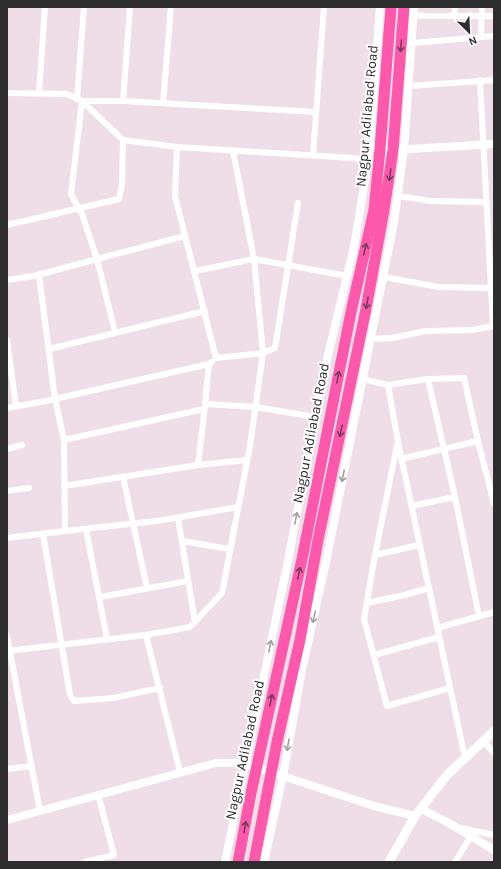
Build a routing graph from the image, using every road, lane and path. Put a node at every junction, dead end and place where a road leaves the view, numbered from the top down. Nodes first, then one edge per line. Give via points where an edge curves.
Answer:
1 (45, 7) edge
2 (84, 7) edge
3 (130, 7) edge
4 (171, 7) edge
5 (324, 7) edge
6 (380, 7) edge
7 (390, 7) edge
8 (404, 7) edge
9 (455, 7) edge
10 (482, 7) edge
11 (414, 11) edge
12 (454, 16) junction
13 (482, 16) junction
14 (494, 16) edge
15 (494, 36) edge
16 (481, 37) junction
17 (412, 43) junction
18 (480, 80) junction
19 (494, 80) edge
20 (409, 86) junction
21 (7, 93) edge
22 (39, 93) junction
23 (79, 100) junction
24 (123, 101) junction
25 (163, 104) junction
26 (316, 112) junction
27 (123, 140) junction
28 (483, 144) junction
29 (494, 144) edge
30 (177, 147) junction
31 (375, 148) junction
32 (398, 150) junction
33 (233, 151) junction
34 (313, 155) junction
35 (368, 160) junction
36 (398, 196) junction
37 (486, 202) junction
38 (298, 203) dead end
39 (79, 209) junction
40 (7, 225) edge
41 (185, 236) junction
42 (491, 258) edge
43 (97, 259) junction
44 (254, 259) junction
45 (290, 266) junction
46 (195, 271) junction
47 (39, 275) junction
48 (347, 276) junction
49 (384, 276) junction
50 (7, 280) edge
51 (490, 288) junction
52 (340, 309) junction
53 (205, 311) junction
54 (351, 312) junction
55 (493, 326) edge
56 (115, 332) junction
57 (372, 339) junction
58 (7, 340) edge
59 (49, 349) junction
60 (263, 353) junction
61 (216, 358) junction
62 (209, 364) junction
63 (428, 379) junction
64 (363, 380) junction
65 (388, 385) junction
66 (56, 399) junction
67 (16, 406) junction
68 (204, 406) junction
69 (255, 407) junction
70 (7, 408) edge
71 (316, 417) junction
72 (64, 440) junction
73 (478, 441) junction
74 (398, 442) junction
75 (22, 445) dead end
76 (7, 449) edge
77 (443, 449) junction
78 (401, 459) junction
79 (247, 460) junction
80 (198, 464) junction
81 (123, 477) junction
82 (64, 486) junction
83 (29, 488) dead end
84 (7, 492) edge
85 (455, 496) junction
86 (494, 504) edge
87 (411, 506) junction
88 (238, 507) junction
89 (178, 518) junction
90 (133, 524) junction
91 (86, 529) junction
92 (65, 531) junction
93 (43, 534) junction
94 (7, 538) edge
95 (182, 541) junction
96 (419, 545) junction
97 (230, 549) junction
98 (375, 555) junction
99 (188, 581) junction
100 (147, 588) junction
101 (428, 588) junction
102 (100, 597) junction
103 (367, 603) junction
104 (494, 612) edge
105 (479, 616) junction
106 (195, 622) junction
107 (437, 628) junction
108 (146, 635) junction
109 (7, 636) edge
110 (439, 637) junction
111 (107, 639) junction
112 (61, 644) junction
113 (8, 650) edge
114 (374, 655) junction
115 (160, 688) junction
116 (450, 688) junction
117 (494, 731) edge
118 (483, 741) junction
119 (494, 754) edge
120 (465, 758) junction
121 (246, 764) junction
122 (32, 766) junction
123 (7, 769) edge
124 (180, 772) junction
125 (283, 776) junction
126 (98, 794) junction
127 (40, 811) junction
128 (418, 813) junction
129 (7, 820) edge
130 (456, 828) junction
131 (494, 834) edge
132 (471, 836) junction
133 (494, 850) edge
134 (85, 862) edge
135 (225, 862) edge
136 (238, 862) edge
137 (254, 862) edge
138 (264, 862) edge
139 (389, 862) edge
140 (455, 862) edge

1 - 22 street
2 - 23 street
3 - 24 street
4 - 25 street
5 - 26 street
6 - 31 street
7 - 31 highway, Nagpur Adilabad Road
8 -> 32 highway, Nagpur Adilabad Road
9 - 12 street
10 - 13 street
11 - 12 street
11 - 17 street
12 - 13 street
13 - 14 street
13 - 16 street
15 - 16 street
16 - 17 street
17 - 20 street
18 - 19 street
18 - 20 street
18 - 28 street
20 - 32 street
21 - 22 street
22 - 23 street via 67,94
23 - 24 street
23 - 27 street
23 - 39 street via 71,194
24 - 25 street
25 - 26 street
26 - 34 street
27 - 30 street
27 - 39 street via 122,184 119,198
28 - 29 street
28 - 32 street
28 - 37 street
30 - 33 street
30 - 41 street via 175,196
31 - 32 street
31 - 35 street
54 -> 31 highway, Nagpur Adilabad Road via 374,210
32 - 36 street
32 -> 137 highway, Nagpur Adilabad Road
33 - 34 street
33 - 44 street
34 - 35 street
35 - 48 street
36 - 37 street via 431,201
36 - 49 street
37 - 42 street
38 - 45 street
39 - 40 street
39 - 43 street
41 - 43 street
41 - 46 street
42 - 51 street
43 - 47 street
43 - 56 street
44 - 45 street
44 - 46 street
44 - 60 street
45 - 48 street
45 - 60 street via 275,348
46 - 53 street
47 - 50 street
47 - 59 street
48 - 52 street
49 - 51 street via 439,287
49 - 57 street
51 - 55 street
52 - 54 street
52 - 71 street via 323,376
53 - 56 street
53 - 61 street
136 -> 54 highway, Nagpur Adilabad Road
55 - 57 street via 472,330 426,331
56 - 59 street
57 - 64 street
58 - 67 street
59 - 66 street
60 - 61 street
60 - 69 street
61 - 62 street
62 - 66 street
62 - 68 street
63 - 65 street
63 - 73 street via 464,378
63 - 77 street
64 - 65 street
64 -> 125 street via 302,670
65 - 74 street
66 - 67 street
66 - 72 street
67 - 70 street
68 - 69 street
68 - 72 street
68 - 80 street
69 - 71 street
69 - 79 street
121 -> 71 street
72 - 82 street
73 - 77 street
73 - 86 street
74 - 78 street
74 - 98 street
75 - 76 street
77 - 78 street
77 - 85 street
78 - 87 street
79 - 80 street
79 - 88 street
80 - 81 street
81 - 82 street
81 - 90 street
82 - 92 street
83 - 84 street
85 - 87 street
85 - 105 street
87 - 96 street
88 - 89 street
88 - 97 street
89 - 90 street
89 - 95 street
90 - 91 street
90 - 100 street
91 - 92 street
91 - 102 street
92 - 93 street
93 - 94 street
93 - 112 street
95 - 97 street
95 - 99 street
96 - 98 street
96 - 101 street
97 - 106 street via 222,593
98 - 103 street
99 - 100 street
99 - 106 street
100 - 102 street
101 - 103 street
101 - 107 street
102 - 111 street
103 - 114 street via 364,619
104 - 105 street
105 - 107 street
106 - 108 street via 190,627
107 - 110 street
108 - 111 street
108 - 115 street
109 - 113 street
110 - 114 street
110 - 116 street
111 - 112 street
112 - 113 street
112 - 115 street via 70,695 74,702 113,698
113 - 122 street
114 - 116 street via 387,706
115 - 124 street
116 - 120 street
117 - 118 main road
118 - 119 street
118 - 120 main road
120 - 128 main road via 447,775
121 - 124 street via 216,763
121 - 125 street
121 - 135 street
122 - 123 street
122 - 127 street
124 - 126 street
125 - 128 street via 374,806
125 - 138 street
126 - 127 street
126 - 134 street via 114,855
127 - 129 street
128 - 130 street
128 - 139 main road
130 - 131 street
130 - 132 street
132 - 133 street
132 - 140 street

